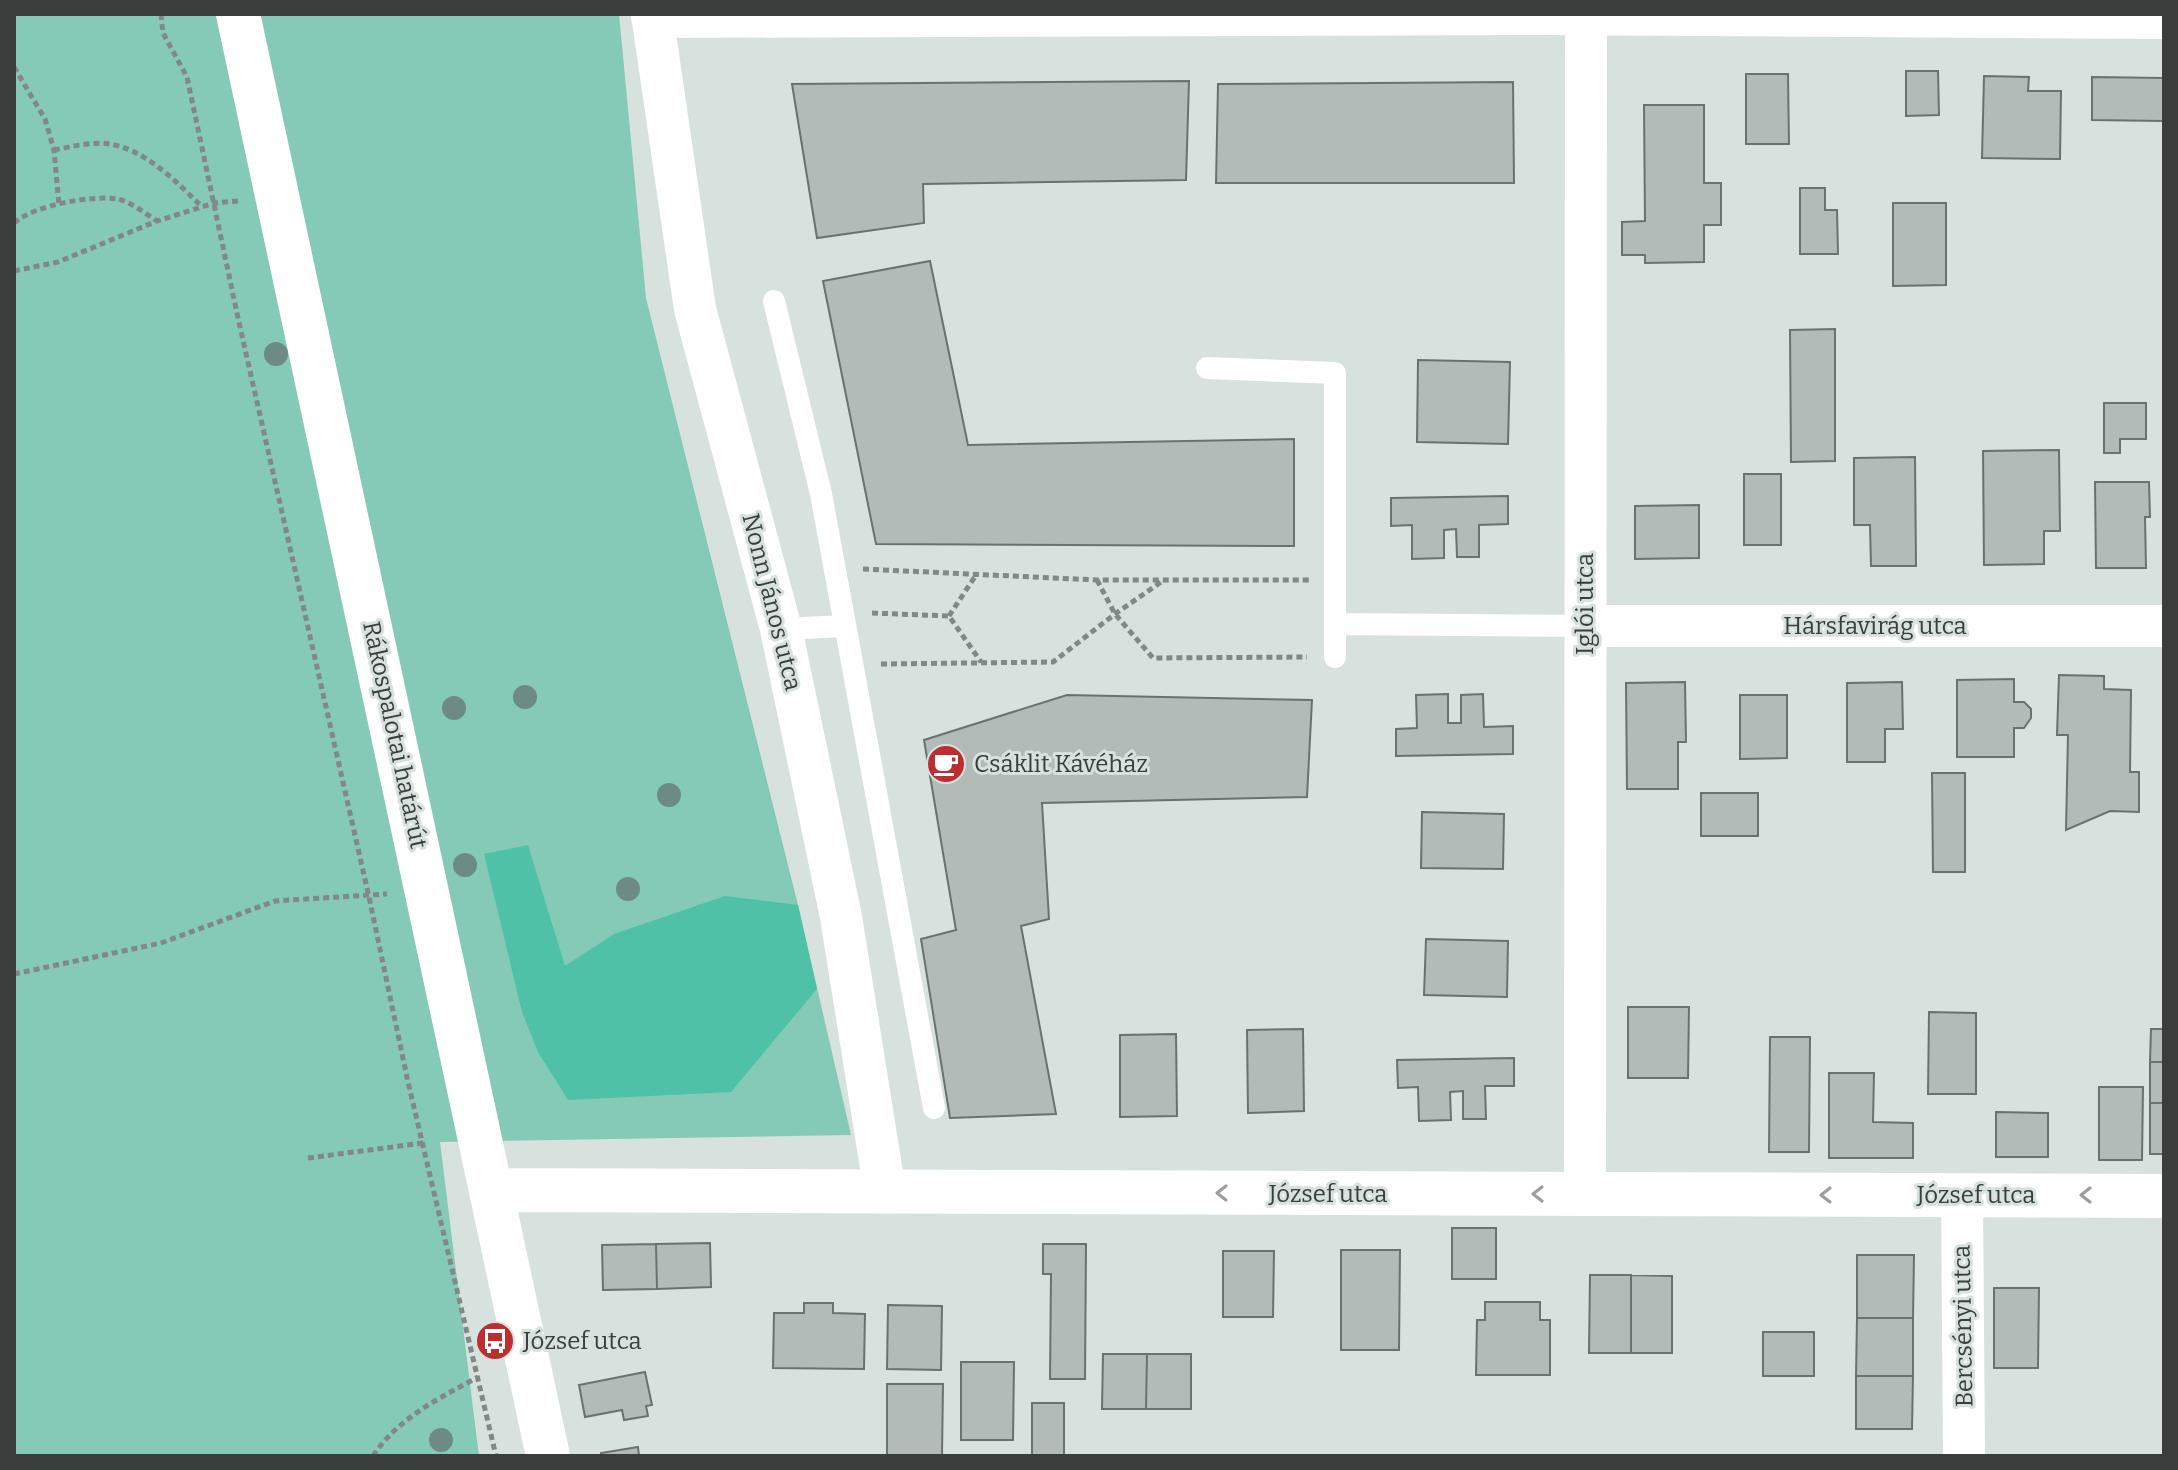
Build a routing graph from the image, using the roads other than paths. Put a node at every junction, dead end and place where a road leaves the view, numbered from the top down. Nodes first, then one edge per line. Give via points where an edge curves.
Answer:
1 (238, 14) edge
2 (1586, 14) edge
3 (652, 16) edge
4 (2164, 18) edge
5 (774, 301) dead end
6 (1207, 368) dead end
7 (844, 619) junction
8 (1335, 624) junction
9 (1585, 626) junction
10 (2164, 626) edge
11 (781, 629) junction
12 (1335, 657) road end
13 (934, 1108) dead end
14 (492, 1190) junction
15 (885, 1192) junction
16 (1585, 1194) junction
17 (1962, 1195) junction
18 (2164, 1196) edge
19 (548, 1456) edge
20 (1964, 1456) edge

1 - 14 street, Rákospalotai határút
2 - 3 street
2 - 4 street
2 - 9 street, Iglói utca
3 - 11 street, Nonn János utca via 695,309
5 - 7 lane via 821,494
6 - 8 lane via 1335,373
7 - 11 lane
7 - 13 lane
8 - 9 lane
8 - 12 lane
9 - 10 street, Hársfavirág utca
9 - 16 street, Iglói utca
11 - 15 street, Nonn János utca via 841,917
14 - 15 street, József utca
14 - 19 street, Rákospalotai határút
16 -> 15 street, József utca
17 -> 16 street, József utca
18 -> 17 street, József utca
17 - 20 street, Bercsényi utca

